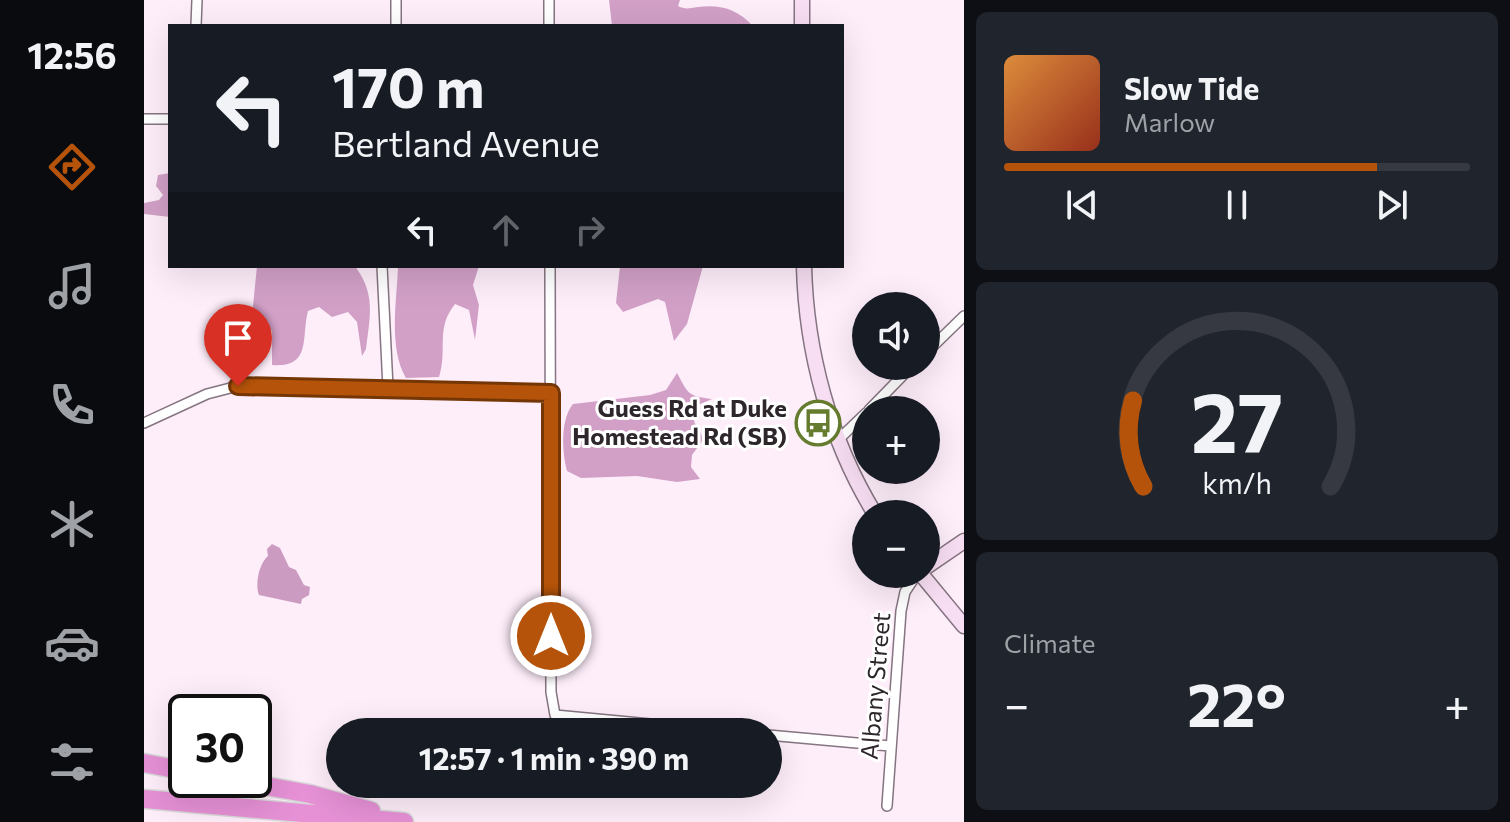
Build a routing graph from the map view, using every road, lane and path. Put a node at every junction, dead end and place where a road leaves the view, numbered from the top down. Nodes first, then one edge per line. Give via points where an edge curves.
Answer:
1 (197, 0) edge
2 (396, 0) edge
3 (549, 0) edge
4 (802, 0) edge
5 (196, 24) edge
6 (396, 24) edge
7 (549, 24) edge
8 (802, 24) edge
9 (144, 119) edge
10 (168, 119) edge
11 (382, 268) edge
12 (550, 268) edge
13 (804, 268) edge
14 (964, 316) edge
15 (940, 339) edge
16 (899, 380) edge
17 (388, 388) junction
18 (551, 393) junction
19 (883, 396) edge
20 (144, 423) edge
21 (852, 427) edge
22 (839, 439) junction
23 (868, 500) edge
24 (964, 541) edge
25 (940, 557) edge
26 (907, 588) edge
27 (931, 588) edge
28 (964, 626) edge
29 (587, 718) edge
30 (782, 736) edge
31 (890, 746) junction
32 (144, 763) edge
33 (168, 768) edge
34 (272, 787) edge
35 (144, 799) edge
36 (887, 806) dead end
37 (404, 822) edge
38 (416, 822) edge

1 - 5 street
2 - 6 street
3 - 7 street
4 - 8 main road
9 - 10 street
11 - 17 street
12 - 18 street
13 - 22 main road via 821,387
14 - 15 street
16 - 19 street
17 - 18 street
17 - 20 street via 224,388
18 - 29 street via 555,715
21 - 22 street
22 - 23 main road
24 - 25 main road
26 - 31 street, Albany Street
27 - 28 main road
30 - 31 street
31 - 36 street, Albany Street
32 - 33 highway
34 - 38 highway
35 - 37 highway

